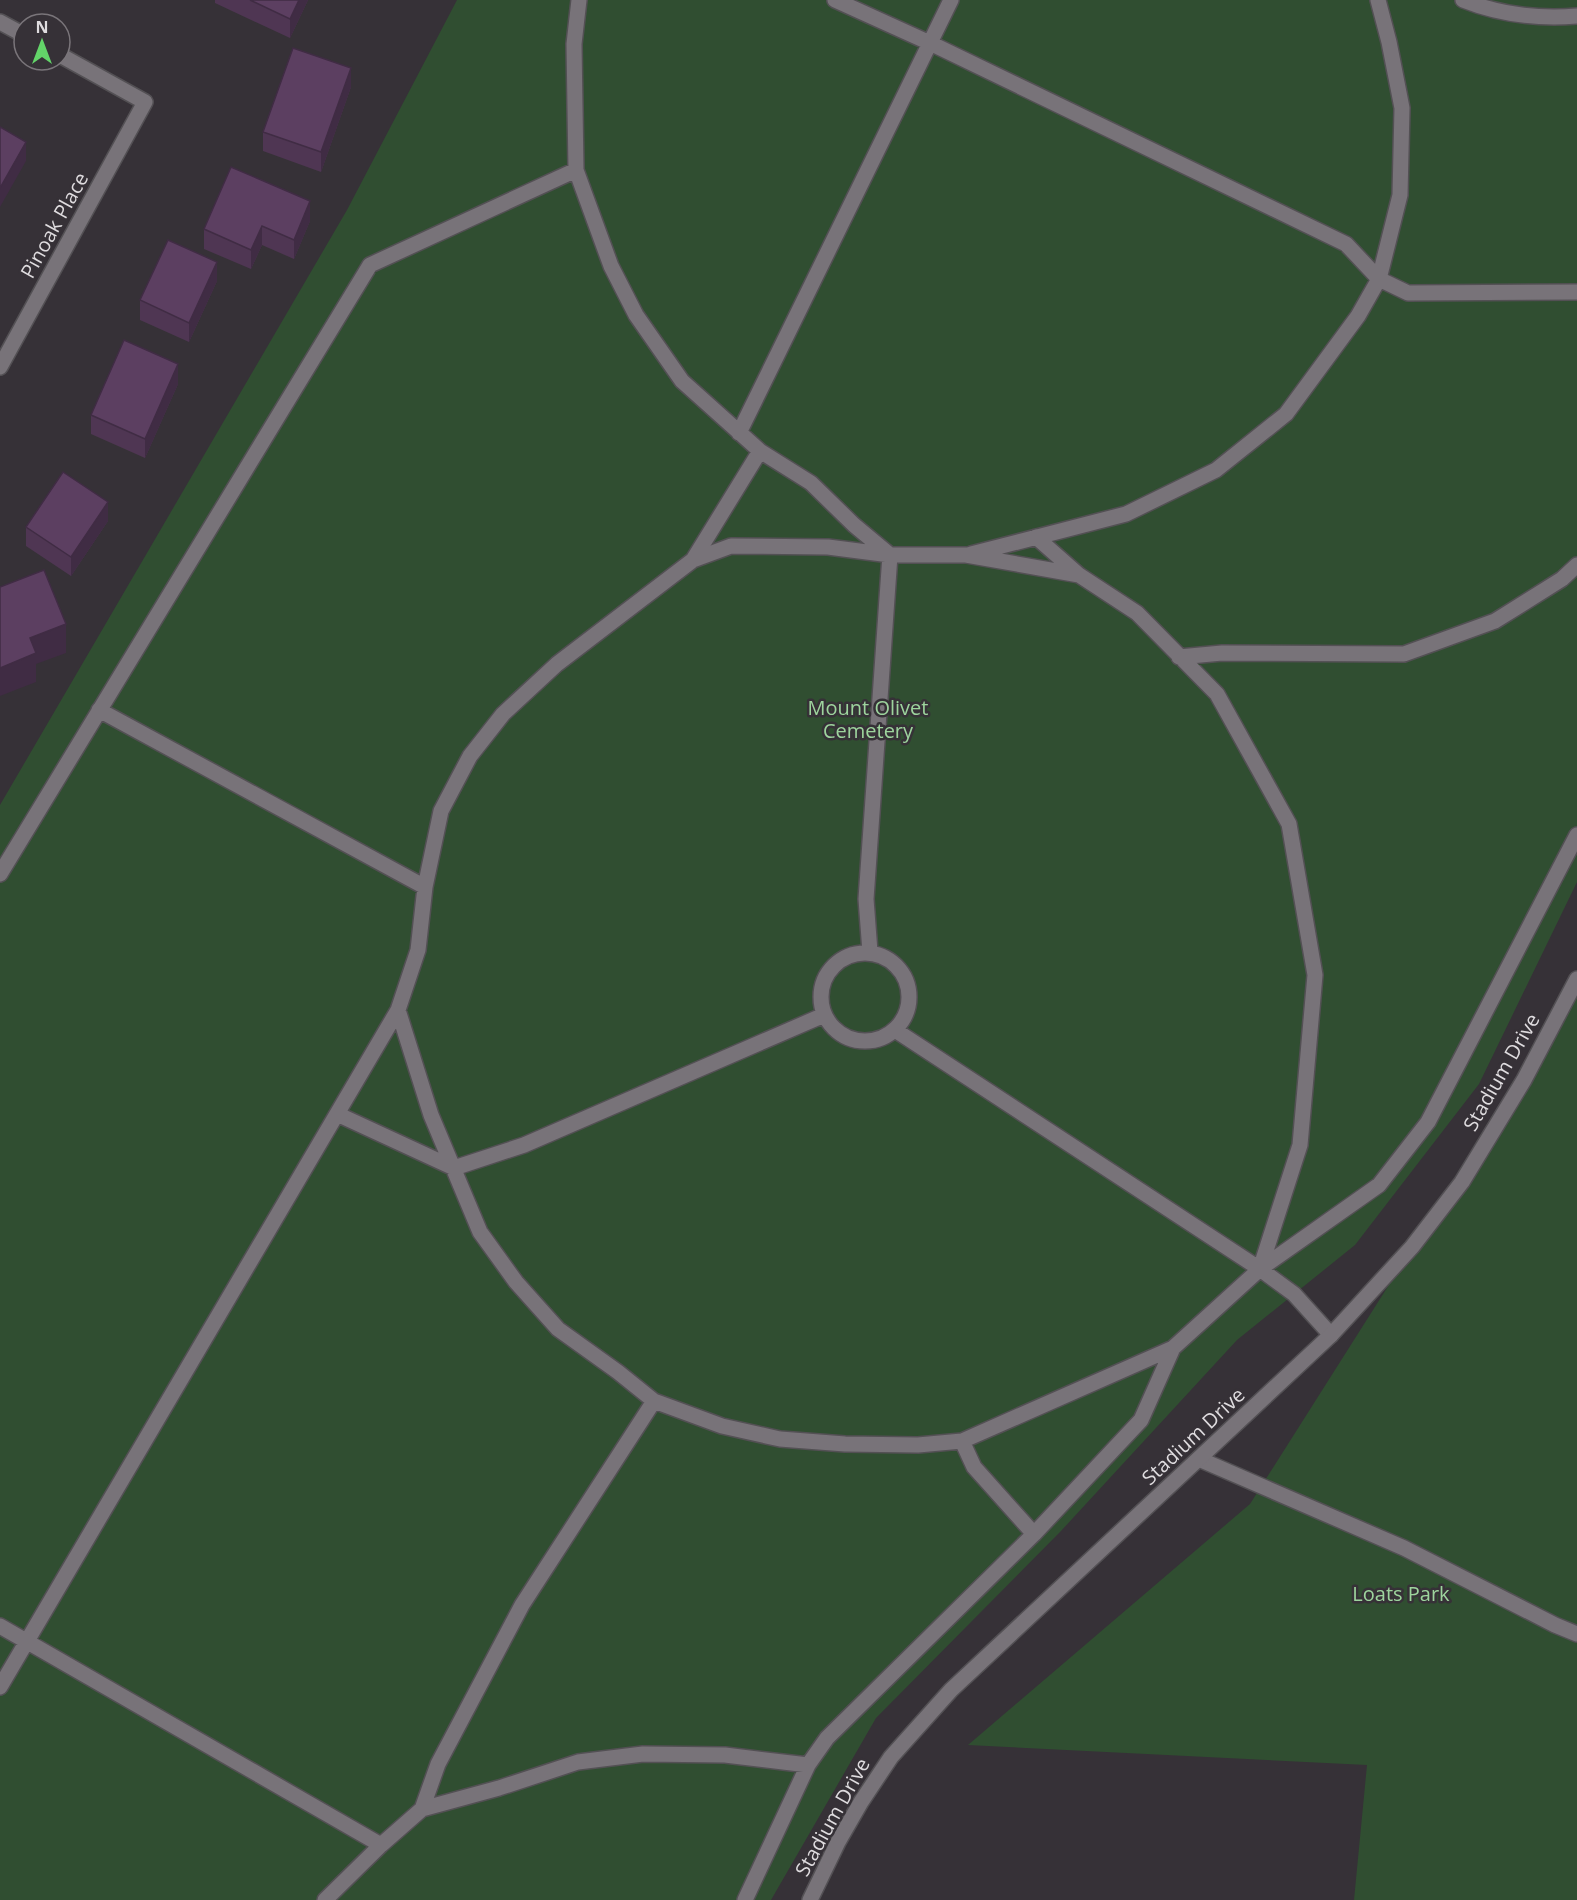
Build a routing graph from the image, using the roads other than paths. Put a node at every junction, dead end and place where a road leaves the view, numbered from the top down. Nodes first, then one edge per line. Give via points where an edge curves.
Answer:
1 (579, 0) edge
2 (835, 0) edge
3 (951, 0) edge
4 (1378, 0) edge
5 (1463, 0) edge
6 (1577, 16) edge
7 (930, 43) junction
8 (72, 62) edge
9 (576, 170) junction
10 (1379, 279) junction
11 (1577, 292) edge
12 (0, 368) edge
13 (739, 433) junction
14 (760, 450) junction
15 (1036, 537) junction
16 (890, 555) junction
17 (966, 555) junction
18 (693, 560) junction
19 (1577, 565) edge
20 (1079, 575) junction
21 (1179, 657) junction
22 (99, 710) junction
23 (1577, 836) edge
24 (0, 874) edge
25 (425, 887) junction
26 (862, 953) junction
27 (1577, 979) edge
28 (398, 1010) junction
29 (824, 1015) junction
30 (895, 1030) junction
31 (337, 1114) junction
32 (454, 1168) junction
33 (1260, 1269) junction
34 (1331, 1335) junction
35 (1173, 1348) junction
36 (654, 1401) junction
37 (962, 1441) junction
38 (1199, 1459) junction
39 (1034, 1534) junction
40 (0, 1626) edge
41 (1577, 1634) edge
42 (27, 1641) junction
43 (0, 1687) edge
44 (808, 1765) junction
45 (422, 1809) junction
46 (381, 1845) junction
47 (325, 1900) edge
48 (745, 1900) edge
49 (810, 1900) edge

1 - 9 street via 574,44
2 - 7 street
3 - 7 street
4 - 10 street via 1402,108 1400,195
5 - 6 street via 1486,9
7 - 10 street via 1346,244
7 - 13 street
8 - 12 street, Pinoak Place via 145,102
9 - 13 street via 611,266 636,315 682,381
9 - 22 street via 370,265
10 - 11 street via 1408,292
10 - 15 street via 1358,316 1286,414 1216,470 1126,514
13 - 14 street
14 - 16 street via 811,483
14 - 18 street
15 - 17 street
15 - 20 street
16 - 17 street
16 - 18 street via 828,547 731,546
16 - 26 street
17 - 20 street
18 - 25 street via 557,664 503,714 470,756 441,811
19 - 21 street via 1562,579 1495,621 1404,654 1222,653
20 - 21 street via 1137,614
21 - 33 street via 1217,694 1289,824 1314,975 1300,1145
22 - 24 street
22 - 25 street
23 - 33 street via 1428,1122 1379,1185
25 - 28 street via 418,950
26 - 29 street via 840,960 829,971 820,1000
26 - 30 street via 886,957 908,983 906,1017
27 - 34 street, Stadium Drive via 1524,1080 1462,1182 1412,1247
28 - 31 street
28 - 32 street via 431,1115
29 - 30 street via 848,1039 881,1039
29 - 32 street via 524,1145
30 - 33 street
31 - 32 street
31 - 42 street
32 - 36 street via 480,1232 516,1282 558,1329
33 - 34 street via 1294,1294
33 - 35 street
34 - 38 street, Stadium Drive
35 - 37 street
35 - 39 street via 1141,1420
36 - 37 street via 722,1426 780,1439 918,1445
36 - 45 street via 522,1605 438,1764
37 - 39 street via 974,1467
38 - 41 street via 1404,1548
38 - 49 street, Stadium Drive via 951,1690 891,1757 838,1842
39 - 44 street via 827,1738
40 - 42 street
42 - 43 street
42 - 46 street
44 - 45 street via 725,1755 633,1755 578,1762
44 - 48 street
45 - 46 street
46 - 47 street

